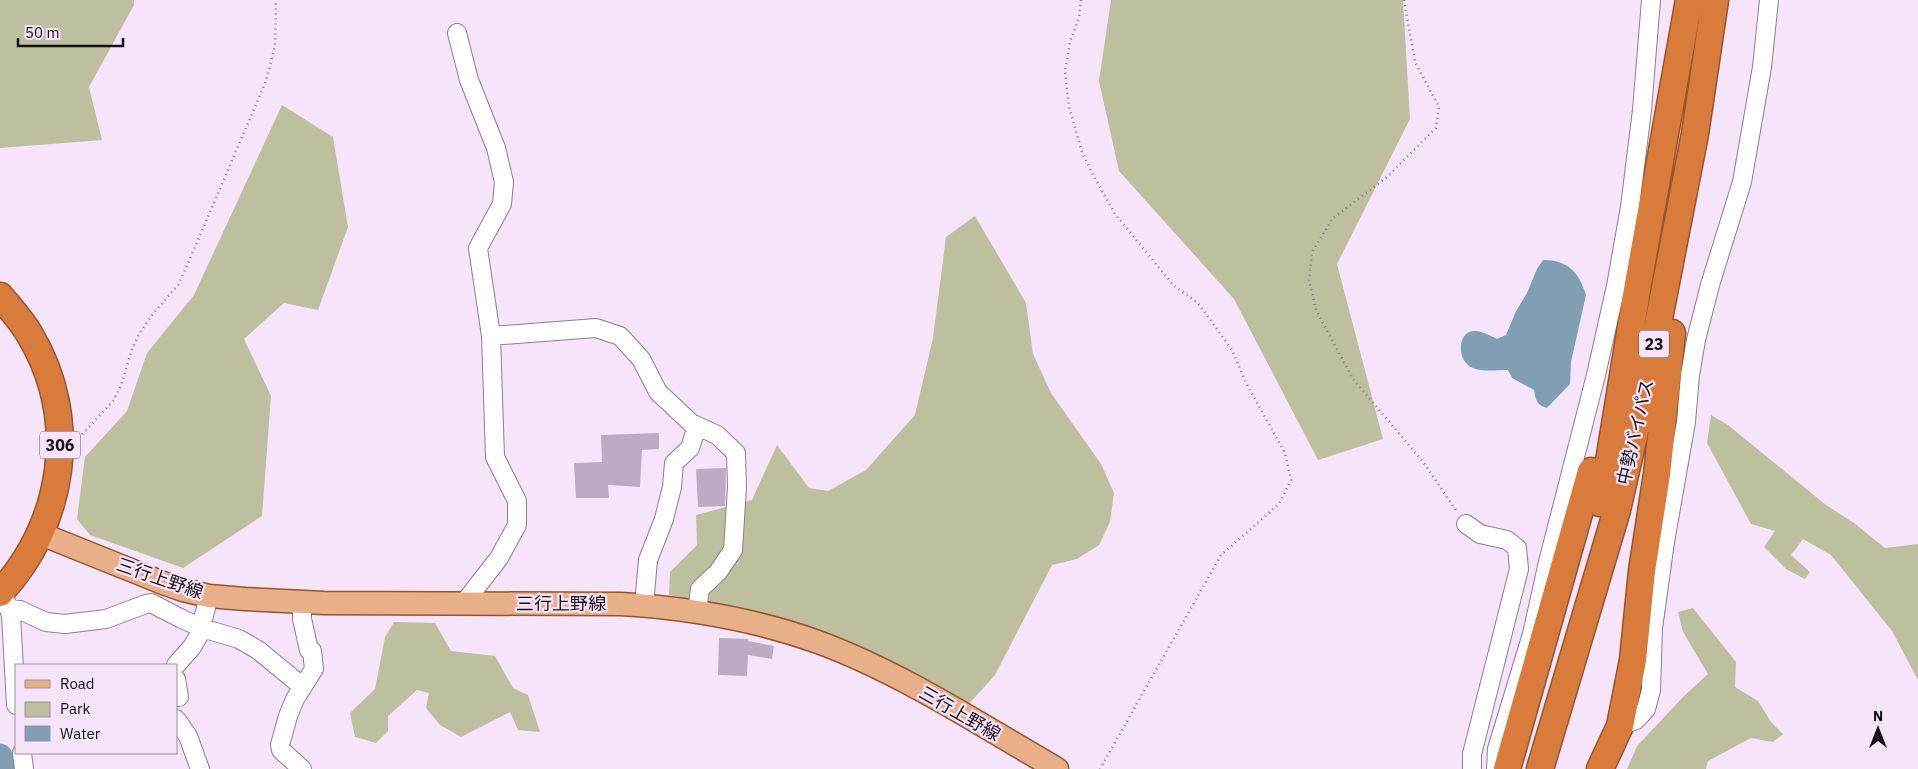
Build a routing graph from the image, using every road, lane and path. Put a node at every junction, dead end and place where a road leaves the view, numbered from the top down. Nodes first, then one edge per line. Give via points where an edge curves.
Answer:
1 (276, 0) edge
2 (1081, 0) edge
3 (1404, 0) edge
4 (1651, 0) edge
5 (1689, 0) edge
6 (1715, 0) edge
7 (1769, 0) edge
8 (456, 33) dead end
9 (1695, 134) junction
10 (1638, 284) junction
11 (0, 296) edge
12 (491, 336) junction
13 (698, 426) junction
14 (60, 452) junction
15 (1466, 524) joint
16 (41, 534) junction
17 (209, 596) junction
18 (4, 598) edge
19 (302, 601) junction
20 (464, 603) junction
21 (644, 605) junction
22 (698, 611) junction
23 (202, 628) junction
24 (177, 664) edge
25 (1565, 682) junction
26 (15, 687) edge
27 (303, 687) junction
28 (178, 721) edge
29 (1620, 726) junction
30 (22, 754) edge
31 (24, 769) edge
32 (200, 769) edge
33 (302, 769) edge
34 (1057, 769) edge
35 (1100, 769) edge
36 (1472, 769) edge
37 (1496, 769) edge
38 (1507, 769) edge
39 (1540, 769) edge
40 (1600, 769) edge

1 - 14 path via 275,46 266,82 178,285 138,334 121,386 113,400 79,438
2 - 35 path via 1065,72 1069,107 1082,152 1115,214 1174,286 1198,302 1232,350 1246,383 1285,453 1291,480 1279,504 1221,555
3 - 15 path via 1415,62 1439,107 1436,128 1387,177 1333,218 1312,252 1309,280 1316,310 1353,379 1424,463
4 - 37 street via 1642,110 1616,286 1532,634 1497,749
5 - 10 highway, 中勢バイパス / 23
6 - 9 highway, 中勢バイパス / 23
7 - 29 street via 1762,67 1742,182 1710,285 1690,374 1686,422 1653,628 1651,690 1646,709 1636,720
8 - 12 street via 469,80 496,148 504,182 502,204 478,248
9 - 25 highway, 中勢バイパス / 23 via 1649,370 1617,510
9 - 29 highway via 1657,474 1633,660
10 - 25 highway, 中勢バイパス / 23 via 1609,461
10 - 38 highway via 1596,456
11 - 14 highway, 306 via 30,334 41,357 56,408
12 - 13 street via 596,328 620,336 641,359 658,392
12 - 20 street via 496,457 518,501 517,525 499,558
13 - 21 street via 690,448 674,464 664,519 648,560
13 - 22 street via 717,435 736,453 737,487 733,550 718,572 700,589
14 - 16 highway, 306 via 56,486
15 - 36 street via 1480,534 1507,540 1516,548 1519,569 1472,754
16 - 17 main road, 三行上野線 via 163,583
16 - 18 highway, 306
17 - 19 main road, 三行上野線
17 - 23 street
18 - 23 street via 46,622 65,624 106,619 146,604 154,597 166,612
18 - 26 street via 11,615
19 - 20 main road, 三行上野線
19 - 27 street via 302,618 314,660 314,669
20 - 21 main road, 三行上野線
21 - 22 main road, 三行上野線
22 - 34 main road, 三行上野線 via 784,632 847,654 894,676
23 - 24 street via 192,647
23 - 27 street via 239,639 258,650
25 - 39 highway, 中勢バイパス / 23
27 - 33 street via 288,716 280,745 281,750
28 - 32 street via 188,736
29 - 40 highway
30 - 31 street

